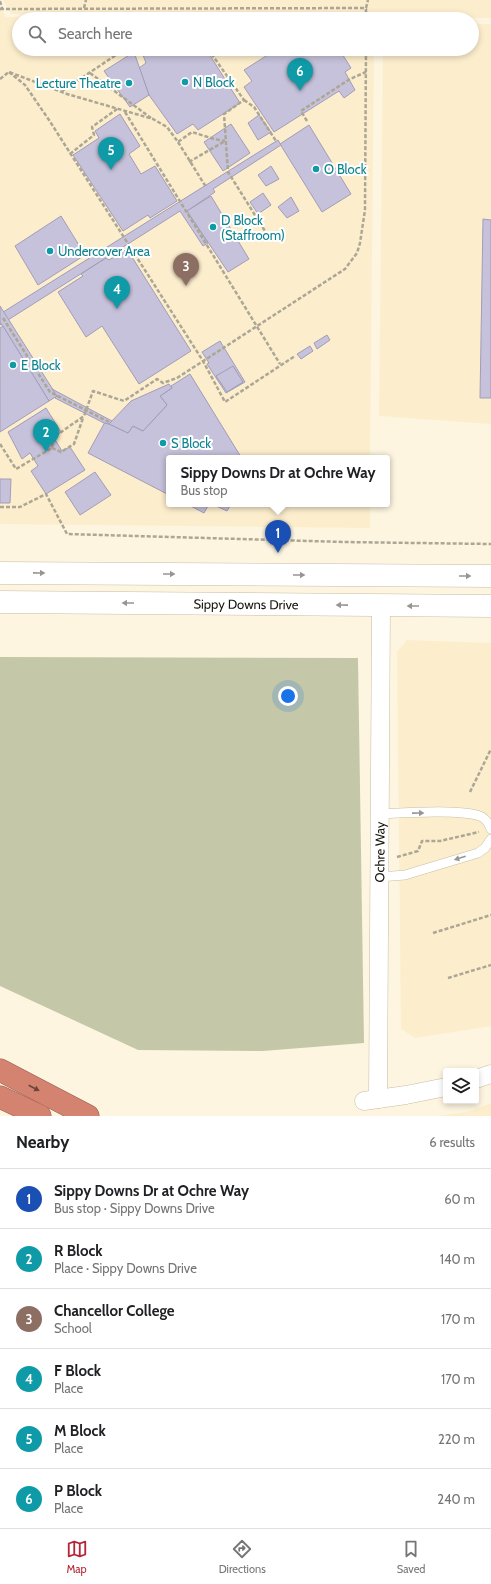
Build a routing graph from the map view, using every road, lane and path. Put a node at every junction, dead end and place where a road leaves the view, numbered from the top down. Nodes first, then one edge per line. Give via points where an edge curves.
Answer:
1 (86, 0) edge
2 (368, 0) edge
3 (0, 1) edge
4 (1, 8) edge
5 (84, 8) junction
6 (366, 8) junction
7 (366, 12) edge
8 (115, 56) edge
9 (213, 56) edge
10 (366, 56) edge
11 (9, 72) junction
12 (366, 72) junction
13 (90, 73) junction
14 (0, 79) edge
15 (62, 92) junction
16 (244, 100) junction
17 (117, 109) junction
18 (125, 112) junction
19 (153, 119) junction
20 (307, 120) dead end
21 (225, 141) junction
22 (276, 141) dead end
23 (178, 142) junction
24 (70, 154) junction
25 (189, 162) junction
26 (206, 187) dead end
27 (270, 239) dead end
28 (3, 318) dead end
29 (258, 326) junction
30 (295, 356) dead end
31 (203, 361) junction
32 (280, 364) junction
33 (86, 410) junction
34 (84, 416) junction
35 (109, 422) dead end
36 (0, 444) edge
37 (52, 448) junction
38 (0, 507) edge
39 (491, 544) edge
40 (0, 573) edge
41 (491, 576) edge
42 (0, 602) edge
43 (381, 606) junction
44 (491, 606) edge
45 (491, 749) edge
46 (470, 792) dead end
47 (379, 814) junction
48 (488, 830) edge
49 (491, 839) edge
50 (395, 857) dead end
51 (380, 877) junction
52 (491, 915) edge
53 (433, 932) dead end
54 (491, 965) edge
55 (448, 978) dead end
56 (0, 1070) edge
57 (491, 1074) edge
58 (479, 1078) edge
59 (443, 1088) edge
60 (0, 1097) edge
61 (40, 1116) edge
62 (88, 1116) edge

1 - 5 path
2 - 6 path
3 - 4 path
4 - 5 path
5 - 6 path
6 - 7 path
8 - 13 path
9 - 16 path
10 - 12 path
11 - 14 path
11 - 15 path
11 - 24 path via 25,85
12 - 20 path via 350,79 301,111
12 - 29 path via 365,210 357,253 345,269
13 - 15 path
13 - 19 path
15 - 17 path
16 - 21 path via 224,114
16 - 22 path via 254,107
17 - 18 path
17 - 24 path via 92,127 94,135
18 - 19 path
18 - 29 path
19 - 23 path via 167,127
21 - 23 path via 192,132
21 - 25 path
21 - 27 path via 228,172
23 - 25 path
24 - 31 path
25 - 26 path
28 - 33 path via 50,392
29 - 31 path
29 - 32 path
30 - 32 path
31 - 32 path via 225,402
31 - 33 path via 177,378 163,383 156,378 124,401 93,390
33 - 34 path
33 - 35 path
34 - 37 path via 54,437
34 - 37 path via 74,444 61,452
36 - 37 path via 16,469
38 - 39 path via 20,507 46,494 67,534
40 -> 41 main road
43 -> 42 main road, Sippy Downs Drive
44 -> 43 main road, Sippy Downs Drive
43 - 47 street, Ochre Way
45 - 46 path
47 -> 48 lane via 467,814 483,818 489,824
47 - 51 street, Ochre Way
48 - 50 path via 440,841 422,841 418,852
49 -> 51 lane via 478,853 405,875
51 - 59 street, Ochre Way via 371,1100
52 - 53 path
54 - 55 path
56 -> 62 highway
57 - 58 street
60 - 61 highway

